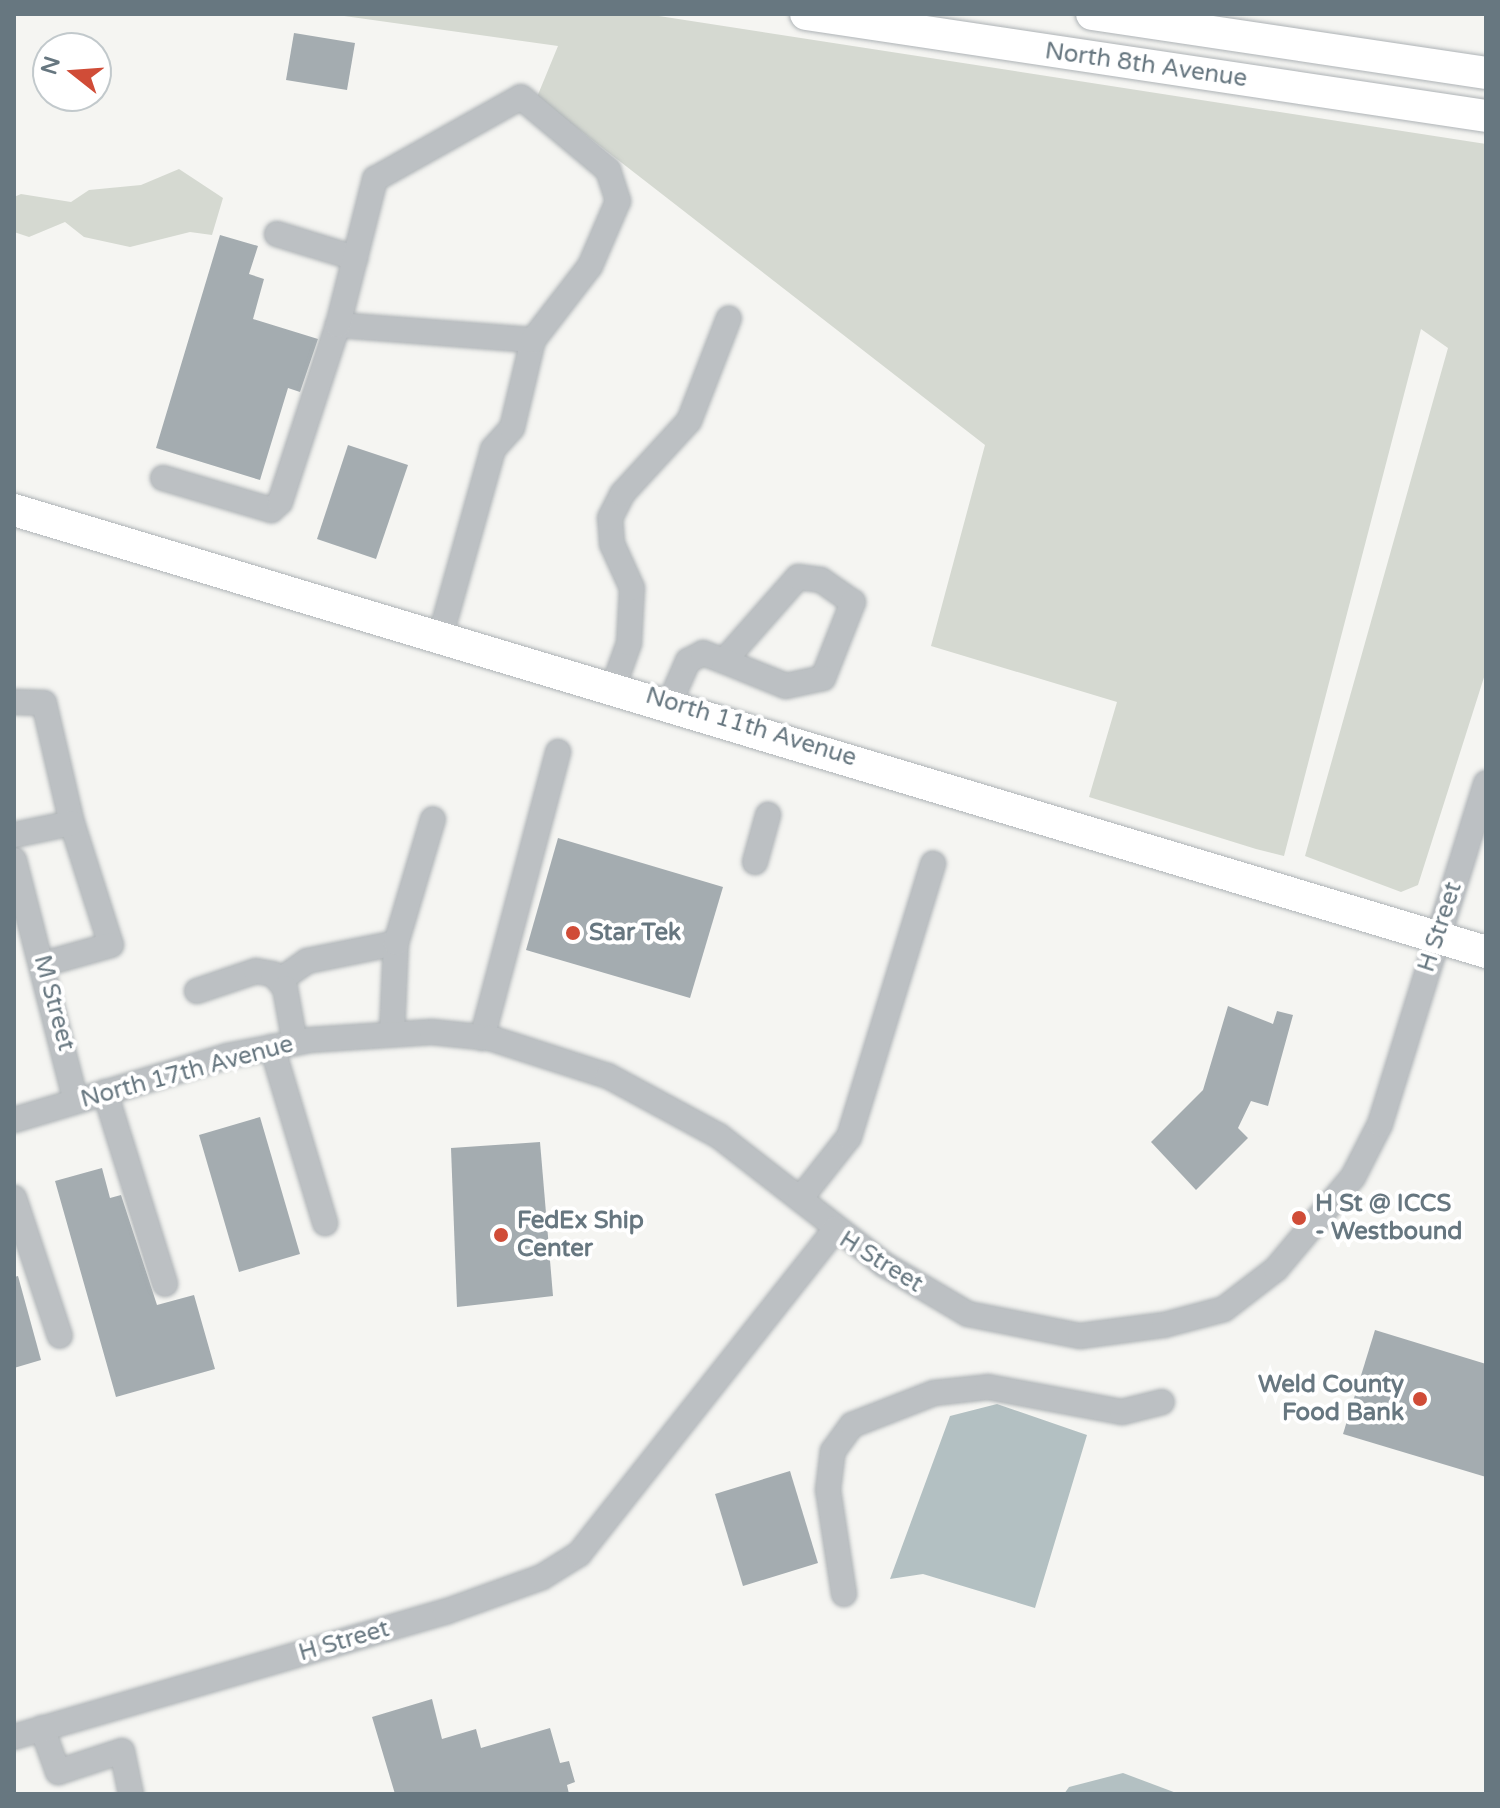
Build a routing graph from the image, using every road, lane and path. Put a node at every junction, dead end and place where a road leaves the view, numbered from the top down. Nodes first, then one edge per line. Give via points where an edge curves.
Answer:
1 (806, 14) edge
2 (1092, 14) edge
3 (933, 24) edge
4 (1486, 73) edge
5 (1486, 116) edge
6 (277, 234) dead end
7 (355, 258) junction
8 (729, 318) dead end
9 (338, 325) junction
10 (533, 340) junction
11 (163, 478) dead end
12 (14, 510) edge
13 (441, 634) junction
14 (724, 661) junction
15 (614, 685) junction
16 (14, 702) edge
17 (670, 702) junction
18 (558, 752) dead end
19 (1486, 783) edge
20 (768, 815) dead end
21 (433, 819) dead end
22 (72, 823) junction
23 (14, 835) edge
24 (14, 860) edge
25 (755, 862) dead end
26 (933, 864) dead end
27 (1437, 937) junction
28 (396, 943) junction
29 (1486, 952) edge
30 (44, 964) junction
31 (280, 980) junction
32 (197, 991) dead end
33 (392, 1033) junction
34 (482, 1038) junction
35 (284, 1045) junction
36 (105, 1092) junction
37 (76, 1101) junction
38 (14, 1120) edge
39 (14, 1198) edge
40 (800, 1199) junction
41 (325, 1223) dead end
42 (836, 1229) junction
43 (165, 1284) dead end
44 (60, 1336) dead end
45 (1162, 1402) dead end
46 (844, 1594) dead end
47 (42, 1728) junction
48 (14, 1737) edge
49 (131, 1794) edge

1 - 3 main road, North 8th Avenue
2 - 4 main road, North 8th Avenue
3 - 5 main road, North 8th Avenue
6 - 7 street
7 - 9 street
7 - 10 street via 375,179 521,97 608,170 618,201 590,266
8 - 15 street via 689,421 622,494 610,518 612,544 632,588 629,643
9 - 10 street
9 - 11 street via 280,502 271,510
10 - 13 street via 512,428 493,449
12 - 13 main road, North 11th Avenue
13 - 15 main road, North 11th Avenue
14 - 14 street via 798,577 821,580 853,602 823,678 786,686
14 - 17 street via 703,653 688,661
15 - 17 main road, North 11th Avenue
16 - 22 street via 44,703
17 - 27 main road, North 11th Avenue
18 - 34 street
19 - 27 street, H Street
20 - 25 street
21 - 28 street
22 - 23 street
22 - 30 street via 111,945
24 - 30 street, M Street
26 - 40 street via 849,1137
27 - 29 main road, North 11th Avenue
27 - 42 street, H Street via 1380,1124 1353,1177 1276,1269 1224,1309 1080,1336 1019,1328 968,1314
28 - 31 street via 307,961
28 - 33 street
30 - 37 street, M Street
31 - 32 street via 256,971
31 - 35 street
33 - 34 street, North 17th Avenue
33 - 35 street, North 17th Avenue
34 - 40 street, North 17th Avenue via 608,1076 719,1136
35 - 36 street, North 17th Avenue
35 - 41 street
36 - 37 street, North 17th Avenue
36 - 43 street
37 - 38 street, North 17th Avenue
39 - 44 street
40 - 42 street, North 17th Avenue
42 - 47 street, H Street via 610,1524 570,1560 445,1612
45 - 46 street via 1122,1412 988,1387 934,1393 852,1425 833,1451 828,1490
47 - 48 street, H Street
47 - 49 street via 58,1772 122,1751

